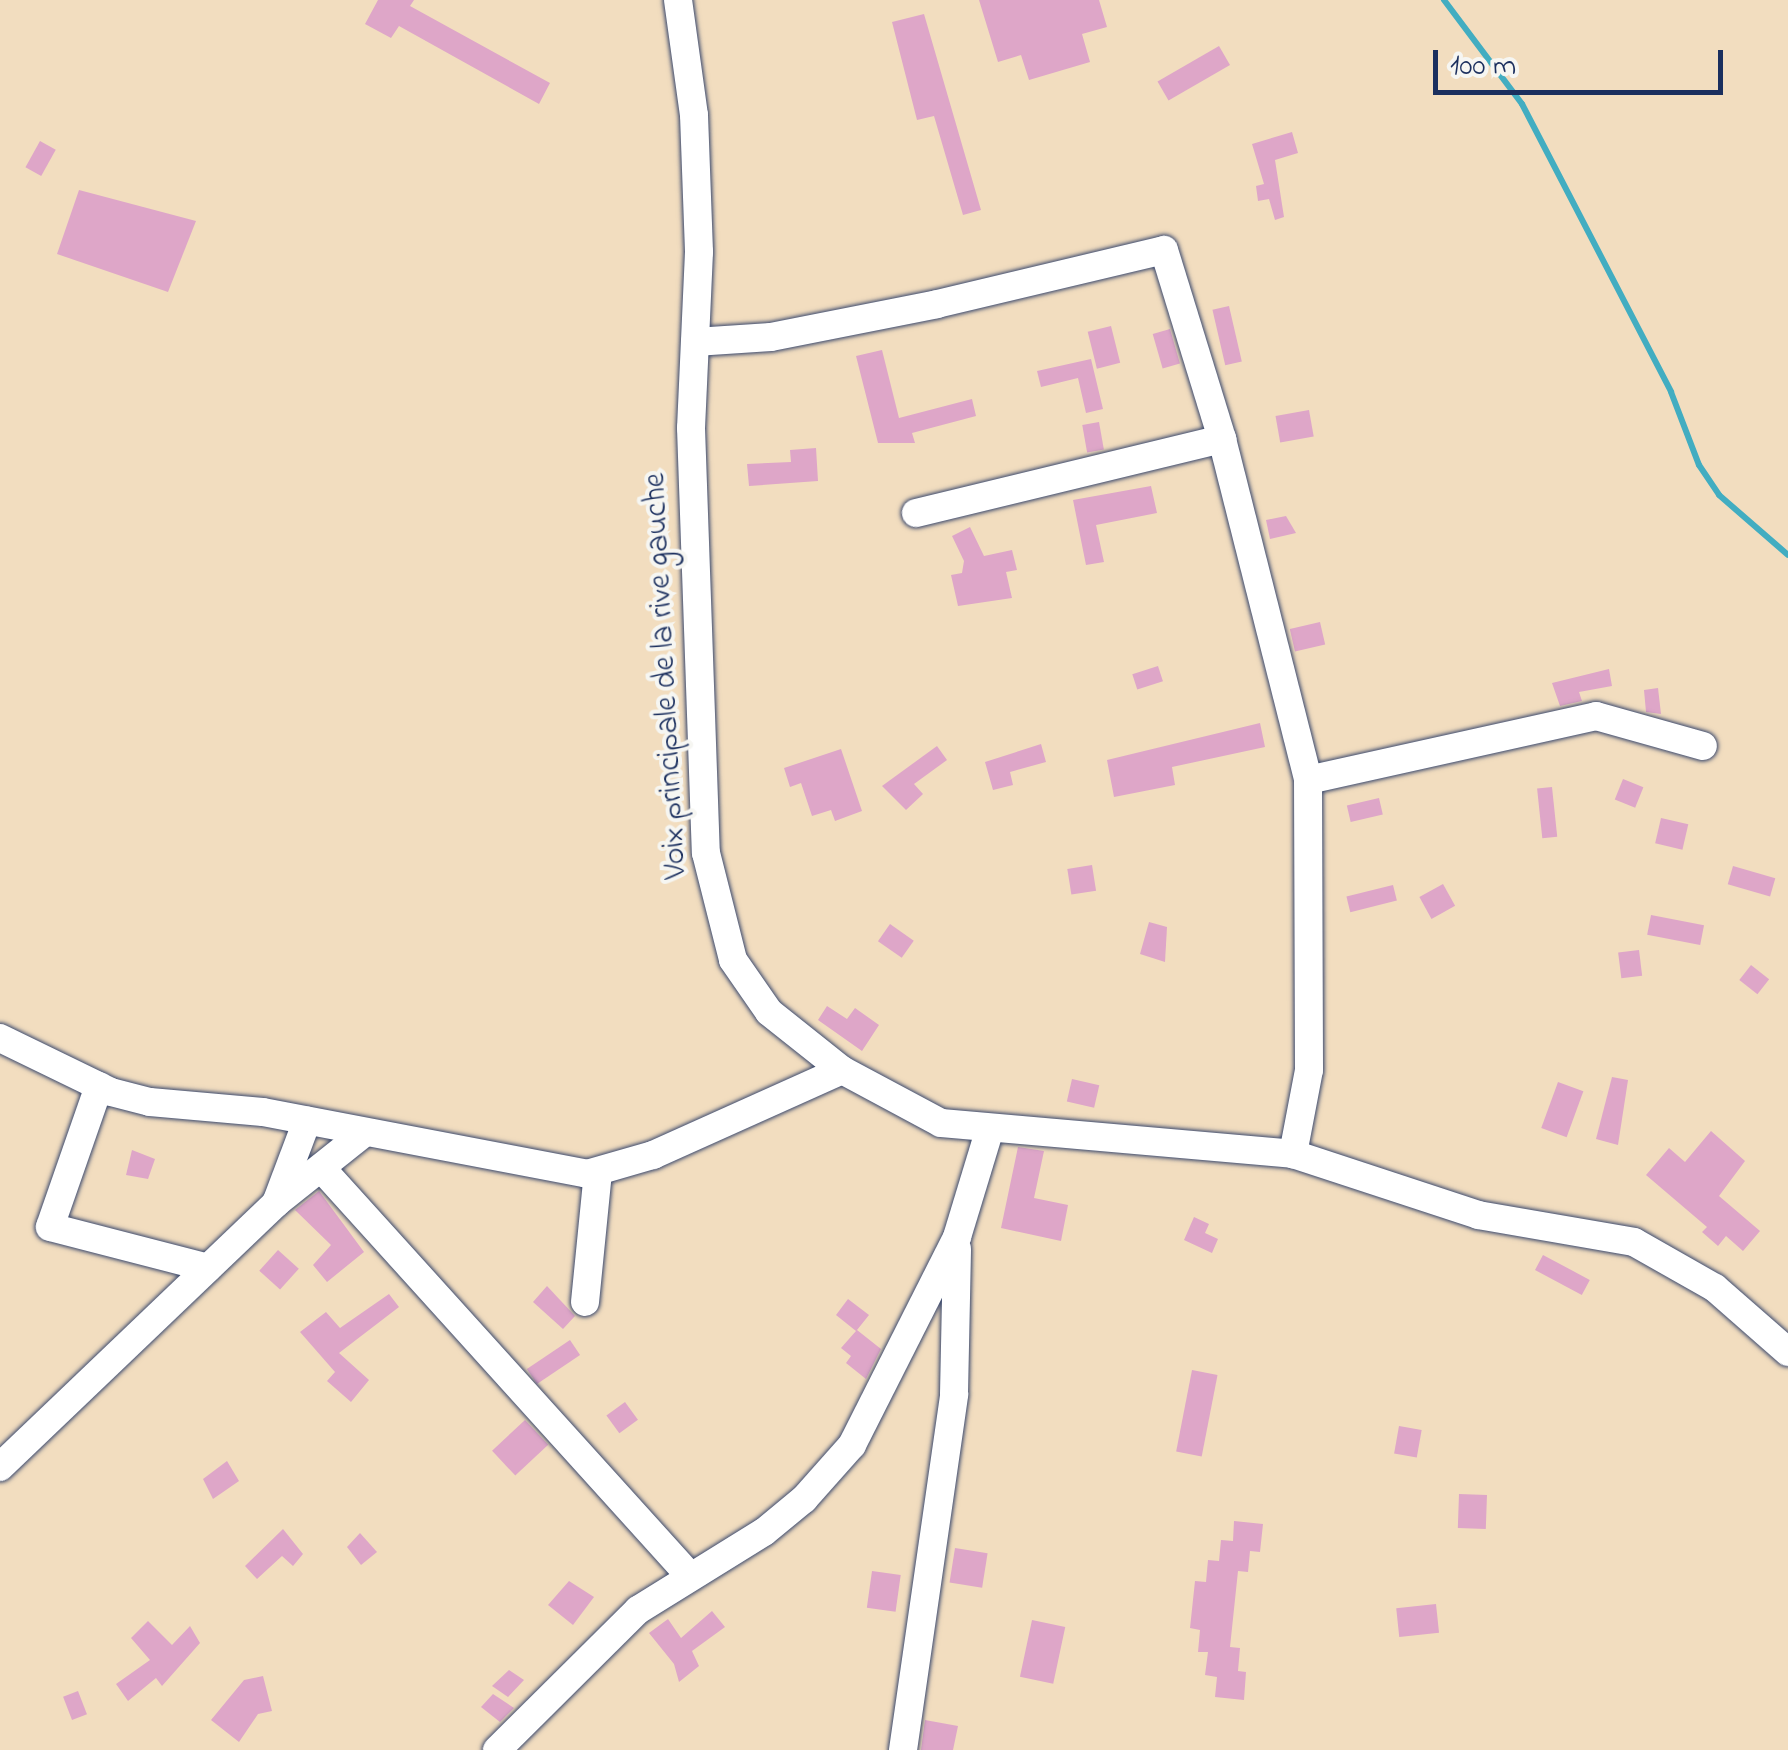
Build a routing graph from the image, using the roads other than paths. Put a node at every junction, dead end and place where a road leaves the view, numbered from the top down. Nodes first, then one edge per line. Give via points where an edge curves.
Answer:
1 (678, 0) edge
2 (695, 342) junction
3 (1222, 439) junction
4 (916, 513) dead end
5 (1703, 746) dead end
6 (1308, 780) junction
7 (0, 1038) edge
8 (842, 1070) junction
9 (99, 1086) junction
10 (307, 1121) junction
11 (989, 1132) junction
12 (364, 1133) junction
13 (1293, 1154) junction
14 (323, 1170) junction
15 (598, 1172) junction
16 (276, 1202) junction
17 (958, 1237) junction
18 (208, 1268) junction
19 (585, 1302) dead end
20 (1788, 1352) edge
21 (1, 1464) edge
22 (690, 1576) junction
23 (497, 1750) edge
24 (902, 1750) edge

1 - 2 street, Voix principale de la rive gauche via 694,115
2 - 3 street via 770,336 937,304 1164,250
2 - 8 street, Voix principale de la rive gauche via 692,514 711,886 734,960 769,1012
3 - 4 street
3 - 6 street
5 - 6 street via 1596,716
6 - 13 street via 1309,1070
7 - 9 street
8 - 11 street, Voix principale de la rive gauche via 941,1123
8 - 15 street via 653,1155
9 - 10 street via 150,1102
9 - 18 street via 50,1227
10 - 12 street
10 - 16 street
11 - 13 street, Voix principale de la rive gauche
11 - 17 street
12 - 14 street
12 - 15 street via 550,1171
13 - 20 street, Voix principale de la rive gauche via 1478,1214 1634,1242 1715,1288
14 - 16 street
14 - 22 street
15 - 19 street
16 - 18 street
17 - 22 street via 852,1446 778,1521
17 - 24 street via 954,1394
18 - 21 street
22 - 23 street via 638,1610

